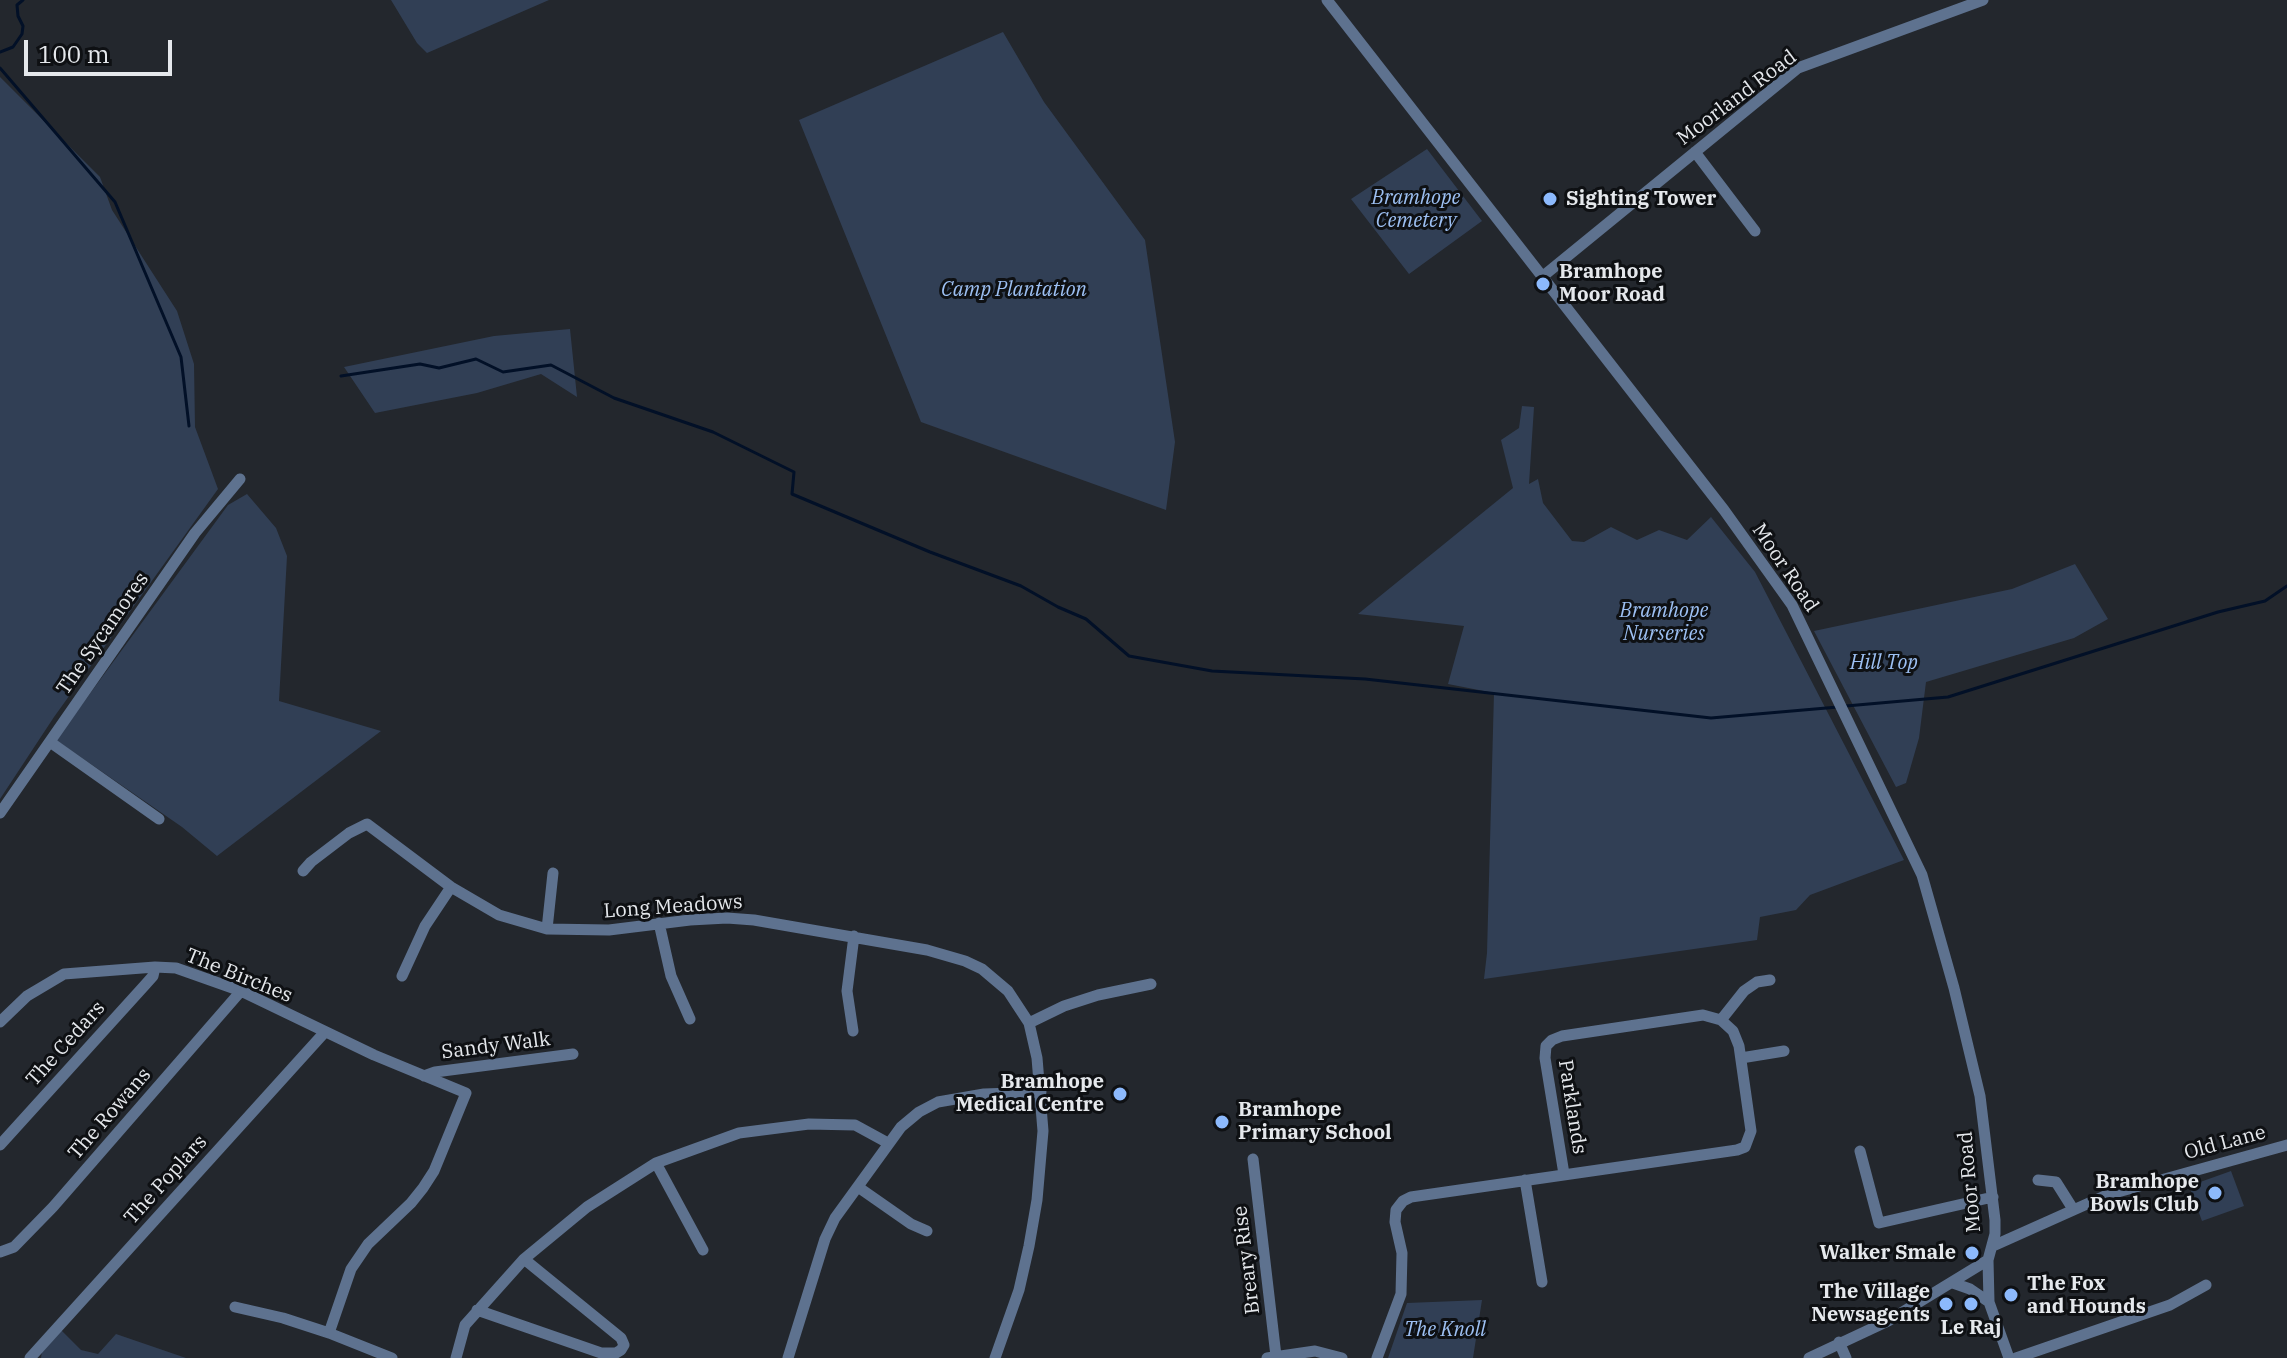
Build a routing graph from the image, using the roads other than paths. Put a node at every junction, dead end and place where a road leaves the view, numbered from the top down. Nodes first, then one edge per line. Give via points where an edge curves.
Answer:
1 (1327, 0) edge
2 (1983, 0) edge
3 (1695, 152) junction
4 (1755, 231) dead end
5 (1542, 277) junction
6 (240, 479) dead end
7 (50, 742) junction
8 (0, 813) edge
9 (159, 819) dead end
10 (303, 871) dead end
11 (553, 873) dead end
12 (451, 887) junction
13 (659, 923) junction
14 (547, 929) junction
15 (854, 936) junction
16 (155, 967) junction
17 (402, 976) dead end
18 (1770, 980) dead end
19 (1151, 984) dead end
20 (241, 991) junction
21 (690, 1019) dead end
22 (1721, 1020) junction
23 (0, 1022) edge
24 (1029, 1023) junction
25 (853, 1031) dead end
26 (324, 1033) junction
27 (1784, 1051) dead end
28 (573, 1054) dead end
29 (1741, 1058) junction
30 (424, 1076) junction
31 (1041, 1092) junction
32 (888, 1143) junction
33 (0, 1145) edge
34 (2287, 1145) edge
35 (1860, 1151) dead end
36 (1253, 1159) dead end
37 (656, 1163) junction
38 (1564, 1174) junction
39 (1525, 1180) junction
40 (2038, 1180) dead end
41 (858, 1187) junction
42 (1993, 1197) junction
43 (2073, 1209) junction
44 (927, 1231) dead end
45 (1993, 1246) junction
46 (703, 1250) dead end
47 (0, 1252) edge
48 (524, 1259) junction
49 (1988, 1260) junction
50 (1542, 1282) dead end
51 (1953, 1283) junction
52 (2206, 1285) dead end
53 (1989, 1302) junction
54 (235, 1307) dead end
55 (477, 1310) junction
56 (329, 1333) junction
57 (1839, 1342) junction
58 (34, 1357) edge
59 (1271, 1357) edge
60 (392, 1358) edge
61 (456, 1358) edge
62 (788, 1358) edge
63 (995, 1358) edge
64 (1342, 1358) edge
65 (1377, 1358) edge
66 (1809, 1358) edge
67 (1846, 1358) edge
68 (2009, 1358) edge
69 (2016, 1358) edge

1 - 5 street, Moor Road
2 - 3 street, Moorland Road via 1798,68
3 - 4 street
3 - 5 street, Moorland Road
5 - 42 street, Moor Road via 1792,605 1922,875 1980,1096
6 - 7 street, The Sycamores via 195,533
7 - 8 street, The Sycamores
7 - 9 street
10 - 12 street, Long Meadows via 367,824
11 - 14 street
12 - 14 street, Long Meadows via 499,915
12 - 17 street
13 - 14 street, Long Meadows via 609,930
13 - 15 street, Long Meadows via 727,918
13 - 21 street via 671,976
15 - 24 street, Long Meadows via 974,965 1008,991
15 - 25 street via 847,1004
16 - 20 street, The Birches via 176,968
16 - 23 street, The Birches via 64,974 27,996
16 - 33 street, The Cedars via 153,976
18 - 22 street via 1744,991
19 - 24 street via 1098,995
20 - 26 street, The Birches
20 - 47 street, The Rowans via 34,1228
22 - 29 street, Parklands via 1733,1031
22 - 38 street, Parklands via 1703,1015 1552,1040 1545,1058
24 - 31 street
26 - 30 street, The Birches
26 - 58 street, The Poplars
27 - 29 street
28 - 30 street, Sandy Walk
29 - 38 street, Parklands via 1751,1131 1745,1147
30 - 56 street, The Birches via 466,1093 423,1188 351,1269
31 - 32 street via 938,1102 919,1112
31 - 63 street via 1037,1200 1019,1290
32 - 37 street via 855,1125 809,1124 739,1133
32 - 41 street
34 - 43 street, Old Lane via 2121,1190
35 - 42 street via 1879,1223
36 - 59 street, Breary Rise
37 - 46 street
37 - 48 street via 587,1207
38 - 39 street
39 - 50 street
39 - 65 street via 1403,1201 1395,1222 1402,1253 1401,1294
40 - 43 street via 2056,1182
41 - 44 street
41 - 62 street via 825,1239
42 - 45 street, Moor Road
43 - 45 street, Old Lane
45 - 49 street, Moor Road
48 - 55 street
48 - 55 street via 621,1338 621,1350 601,1353
49 - 51 street
49 - 53 street
51 - 53 street
51 - 57 street
52 - 69 street via 2170,1305
53 - 68 street
54 - 56 street
55 - 61 street via 465,1325
56 - 60 street
57 - 66 street
57 - 67 street
59 - 64 street via 1315,1351

